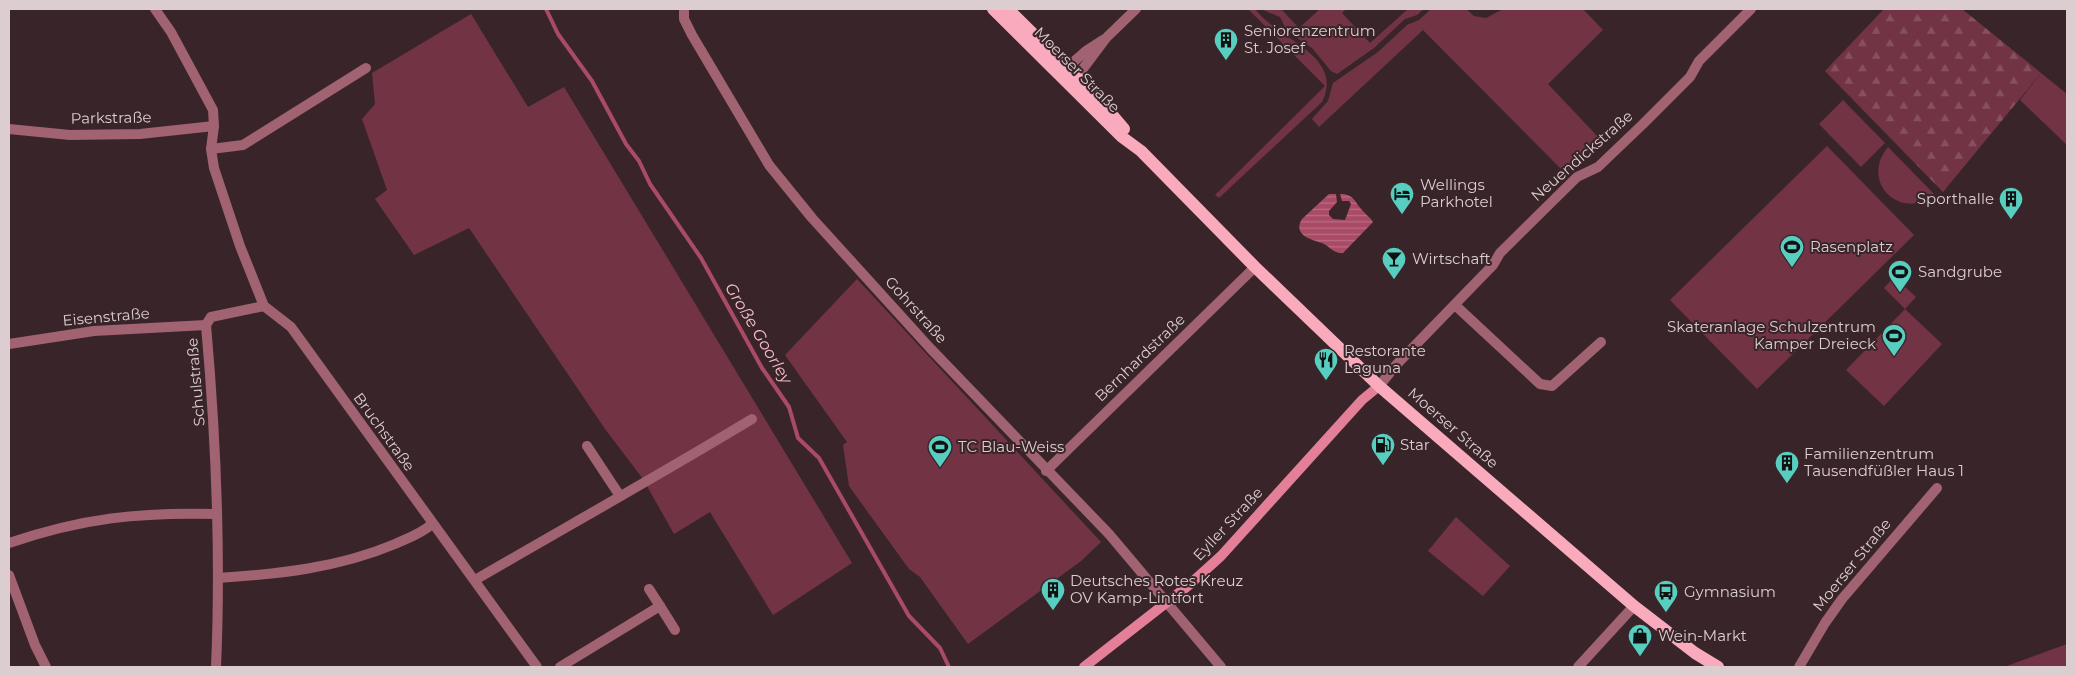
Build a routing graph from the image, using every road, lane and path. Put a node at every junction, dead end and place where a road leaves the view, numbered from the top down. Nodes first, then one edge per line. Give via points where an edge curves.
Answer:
1 (155, 9) edge
2 (684, 9) edge
3 (993, 9) edge
4 (1008, 9) edge
5 (1136, 9) edge
6 (1752, 9) edge
7 (1106, 38) junction
8 (366, 68) dead end
9 (1064, 71) junction
10 (1074, 81) junction
11 (214, 126) junction
12 (9, 129) edge
13 (211, 149) junction
14 (1255, 267) junction
15 (1455, 305) junction
16 (264, 306) junction
17 (206, 325) junction
18 (1601, 342) dead end
19 (9, 344) edge
20 (1379, 386) junction
21 (752, 419) dead end
22 (587, 446) dead end
23 (1046, 471) junction
24 (1937, 488) dead end
25 (620, 496) junction
26 (216, 514) junction
27 (432, 524) junction
28 (9, 543) edge
29 (9, 575) edge
30 (218, 578) junction
31 (475, 580) junction
32 (648, 589) dead end
33 (1166, 604) junction
34 (660, 606) junction
35 (1634, 606) junction
36 (675, 630) dead end
37 (46, 667) edge
38 (216, 667) edge
39 (537, 667) edge
40 (560, 667) edge
41 (1084, 667) edge
42 (1220, 667) edge
43 (1578, 667) edge
44 (1718, 667) edge
45 (1799, 667) edge

1 - 11 street via 213,110
2 - 23 street, Gohrstraße via 684,19 692,35 769,165 818,225
3 - 9 main road, Moerser Straße
4 - 9 main road, Moerser Straße
5 - 7 street
6 - 15 street, Neuendickstraße via 1699,61 1690,77 1642,125 1598,167 1577,177 1513,239
7 - 9 street
7 - 10 street
8 - 13 street via 243,144
9 - 10 main road, Moerser Straße
10 - 14 main road, Moerser Straße via 1108,110 1141,151
11 - 12 street, Parkstraße via 140,134 70,135
11 - 13 street
13 - 16 street via 214,168 240,246
14 - 20 main road, Moerser Straße
14 - 23 street, Bernhardstraße
15 - 18 street via 1540,384 1552,386
15 - 20 street, Neuendickstraße
16 - 17 street, Schulstraße via 211,317
16 - 27 street, Bruchstraße via 291,328
17 - 19 street, Eisenstraße via 94,331
17 - 26 street, Schulstraße via 216,457
20 - 33 main road, Eyller Straße via 1362,400 1220,556
20 - 35 main road, Moerser Straße
21 - 25 street
22 - 25 street
23 - 33 street, Gohrstraße via 1109,534
24 - 45 street, Moerser Straße via 1842,599
25 - 31 street
26 - 28 street via 122,516 76,523
26 - 30 street, Schulstraße
27 - 30 street via 423,532 377,552 335,564 276,574
27 - 31 street, Bruchstraße
29 - 37 street
30 - 38 street, Schulstraße
31 - 39 street, Bruchstraße
32 - 34 street
33 - 41 main road, Eyller Straße
33 - 42 street, Gohrstraße
34 - 36 street
34 - 40 street
35 - 43 street
35 - 44 main road, Moerser Straße

